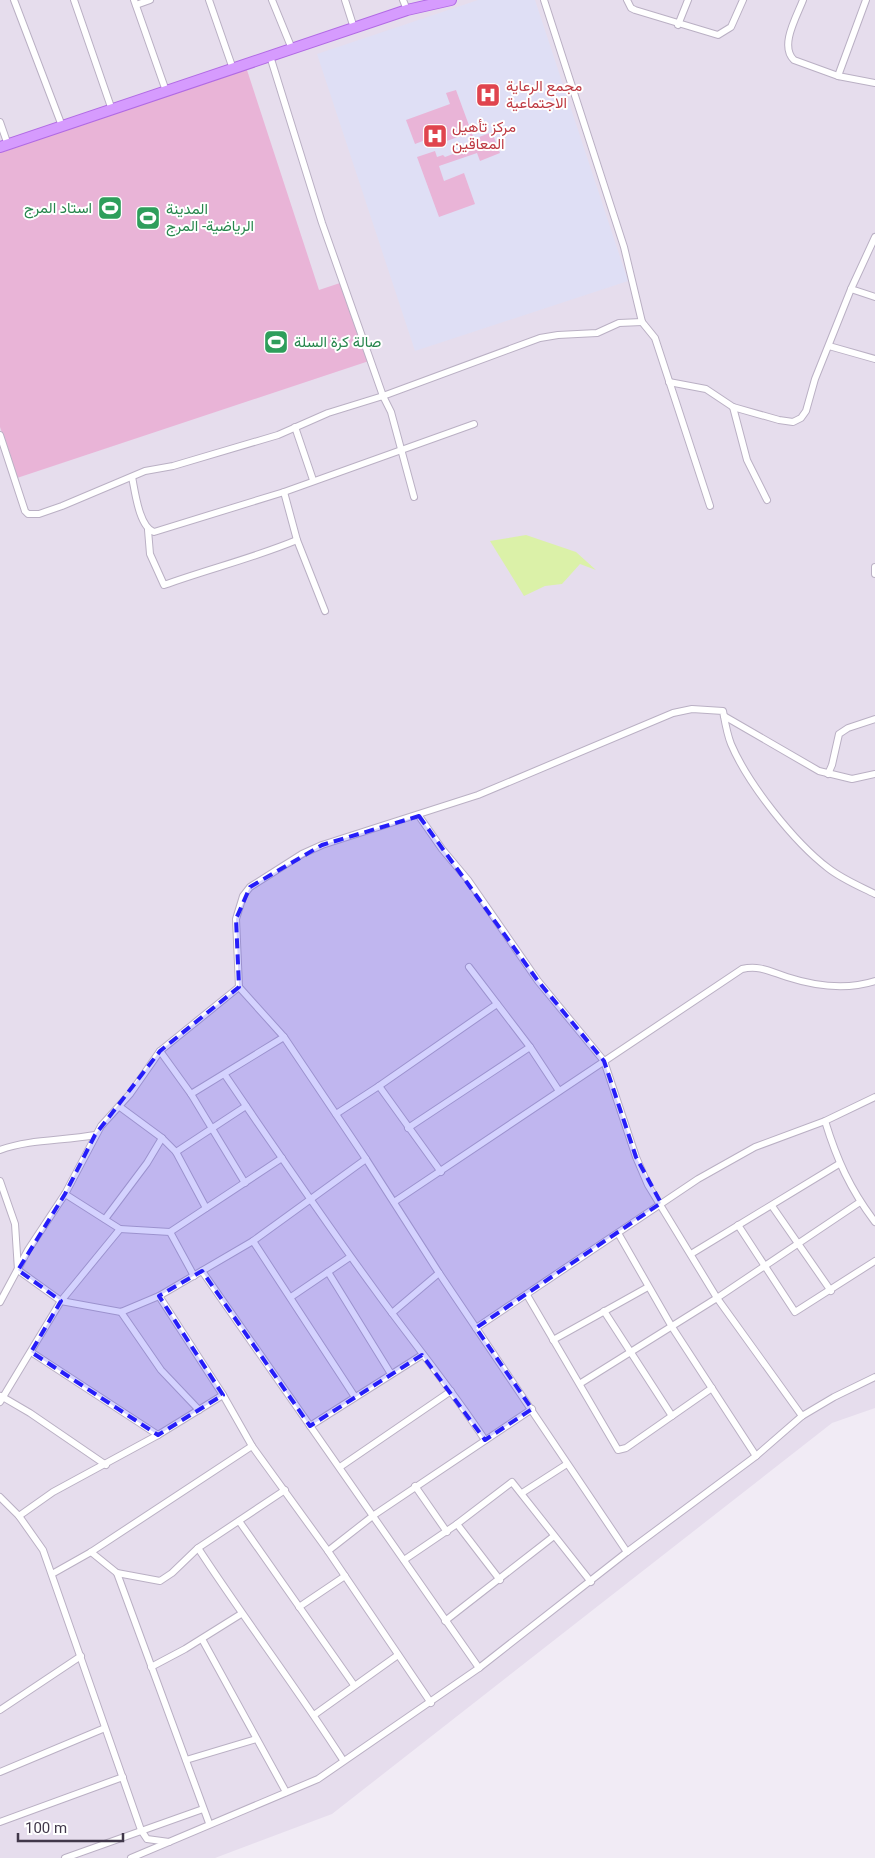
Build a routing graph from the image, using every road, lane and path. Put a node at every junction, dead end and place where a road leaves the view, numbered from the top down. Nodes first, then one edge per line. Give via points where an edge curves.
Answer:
1 (14, 0) edge
2 (74, 0) edge
3 (150, 0) edge
4 (209, 0) edge
5 (272, 0) edge
6 (345, 0) edge
7 (450, 0) edge
8 (544, 0) edge
9 (627, 0) edge
10 (688, 0) edge
11 (743, 0) edge
12 (803, 0) edge
13 (866, 0) edge
14 (135, 2) edge
15 (405, 5) edge
16 (678, 25) junction
17 (354, 28) junction
18 (292, 49) junction
19 (270, 56) junction
20 (233, 69) junction
21 (838, 76) junction
22 (875, 83) edge
23 (166, 91) junction
24 (112, 110) junction
25 (0, 122) edge
26 (62, 126) junction
27 (4, 146) edge
28 (875, 237) edge
29 (851, 289) junction
30 (875, 297) edge
31 (642, 322) junction
32 (829, 346) junction
33 (875, 359) edge
34 (669, 382) junction
35 (383, 396) junction
36 (733, 407) junction
37 (474, 424) dead end
38 (295, 427) junction
39 (0, 434) edge
40 (402, 451) junction
41 (132, 477) junction
42 (314, 480) junction
43 (284, 492) junction
44 (414, 497) dead end
45 (767, 500) dead end
46 (710, 506) dead end
47 (148, 530) junction
48 (297, 540) junction
49 (875, 567) edge
50 (875, 574) edge
51 (326, 611) dead end
52 (724, 716) junction
53 (875, 719) edge
54 (828, 774) junction
55 (875, 774) edge
56 (418, 816) junction
57 (875, 894) edge
58 (469, 967) dead end
59 (875, 981) edge
60 (239, 987) junction
61 (497, 1004) junction
62 (284, 1037) junction
63 (530, 1046) junction
64 (160, 1051) junction
65 (604, 1061) junction
66 (225, 1075) junction
67 (379, 1086) junction
68 (559, 1091) junction
69 (191, 1094) junction
70 (875, 1097) edge
71 (120, 1106) junction
72 (246, 1106) junction
73 (336, 1114) junction
74 (825, 1121) junction
75 (212, 1127) junction
76 (408, 1128) junction
77 (95, 1135) junction
78 (162, 1138) junction
79 (0, 1150) edge
80 (176, 1152) junction
81 (282, 1158) junction
82 (366, 1159) junction
83 (839, 1164) junction
84 (441, 1172) junction
85 (0, 1181) edge
86 (245, 1182) junction
87 (65, 1194) junction
88 (309, 1200) junction
89 (394, 1202) junction
90 (860, 1202) junction
91 (661, 1204) junction
92 (772, 1206) junction
93 (206, 1208) junction
94 (106, 1219) junction
95 (875, 1222) edge
96 (738, 1225) junction
97 (120, 1229) junction
98 (170, 1232) junction
99 (618, 1233) junction
100 (253, 1241) junction
101 (798, 1243) junction
102 (691, 1254) junction
103 (350, 1257) junction
104 (875, 1261) edge
105 (765, 1266) junction
106 (18, 1270) junction
107 (202, 1271) junction
108 (328, 1272) junction
109 (439, 1273) junction
110 (194, 1276) junction
111 (648, 1287) junction
112 (831, 1291) junction
113 (527, 1295) junction
114 (159, 1296) junction
115 (291, 1297) junction
116 (717, 1298) junction
117 (61, 1301) junction
118 (0, 1302) edge
119 (604, 1311) junction
120 (121, 1312) junction
121 (392, 1313) junction
122 (672, 1326) junction
123 (476, 1328) junction
124 (553, 1340) junction
125 (31, 1352) junction
126 (631, 1354) junction
127 (422, 1355) junction
128 (391, 1374) junction
129 (875, 1377) edge
130 (581, 1384) junction
131 (712, 1388) junction
132 (451, 1391) junction
133 (223, 1394) junction
134 (355, 1397) junction
135 (1, 1398) edge
136 (532, 1409) junction
137 (199, 1410) junction
138 (672, 1416) junction
139 (802, 1416) junction
140 (310, 1426) junction
141 (158, 1435) junction
142 (486, 1440) junction
143 (252, 1446) junction
144 (756, 1456) junction
145 (567, 1464) junction
146 (106, 1465) junction
147 (340, 1467) junction
148 (415, 1486) junction
149 (285, 1490) junction
150 (522, 1493) junction
151 (0, 1496) edge
152 (374, 1515) junction
153 (19, 1516) junction
154 (239, 1521) junction
155 (457, 1524) junction
156 (447, 1532) junction
157 (554, 1536) junction
158 (198, 1548) junction
159 (328, 1551) junction
160 (91, 1552) junction
161 (627, 1552) junction
162 (404, 1560) junction
163 (117, 1572) junction
164 (52, 1574) junction
165 (345, 1576) junction
166 (500, 1580) junction
167 (592, 1582) junction
168 (300, 1607) junction
169 (241, 1614) junction
170 (445, 1621) junction
171 (202, 1639) junction
172 (398, 1655) junction
173 (82, 1656) junction
174 (151, 1667) junction
175 (479, 1668) junction
176 (354, 1685) junction
177 (431, 1703) junction
178 (0, 1710) edge
179 (314, 1715) junction
180 (105, 1728) junction
181 (256, 1739) junction
182 (186, 1760) junction
183 (343, 1760) junction
184 (0, 1772) edge
185 (123, 1777) junction
186 (286, 1792) junction
187 (203, 1809) junction
188 (0, 1822) edge
189 (208, 1824) junction
190 (141, 1830) junction
191 (170, 1842) junction
192 (65, 1858) edge
193 (131, 1858) edge

1 - 26 street
2 - 24 street
3 - 14 street
4 - 20 street
5 - 18 street
6 - 17 street
7 - 15 main road
8 - 31 street via 624,247
9 - 16 street via 635,10
10 - 16 street
11 - 16 street via 731,27 718,35
12 - 21 street via 789,38 788,55
13 - 21 street
14 - 23 street
15 - 17 main road
17 - 18 main road
18 - 19 main road
19 - 20 main road
19 - 35 street via 322,223
20 - 23 main road
21 - 22 street
23 - 24 main road
24 - 26 main road
25 - 27 street
26 - 27 main road
28 - 29 street
29 - 30 street
29 - 32 street
31 - 34 street via 655,338
31 - 35 street via 619,323 597,333 540,338
32 - 33 street
32 - 36 street via 806,411 798,421 779,420
34 - 36 street via 706,389
34 - 46 street
35 - 38 street
35 - 40 street
36 - 45 street via 747,460
37 - 40 street
38 - 41 street via 203,458
38 - 42 street
39 - 41 street via 28,514 40,514
40 - 42 street
40 - 44 street
41 - 47 street via 140,513
42 - 43 street
43 - 47 street via 159,531
43 - 48 street
47 - 48 street via 150,554 164,584
48 - 51 street
49 - 50 street
52 - 54 street via 802,763
52 - 56 street via 723,710 681,710 478,795
52 - 57 street via 738,757 763,797 788,828 827,867
53 - 54 street via 839,734
54 - 55 street via 852,779
56 - 60 street via 308,851 250,886 236,919
56 - 65 street via 468,880 538,981
58 - 61 street
59 - 65 street via 848,987 788,978 763,968 742,969
60 - 62 street
60 - 64 street
61 - 63 street
61 - 67 street
62 - 66 street
62 - 73 street
63 - 68 street
63 - 76 street
64 - 69 street
64 - 71 street
65 - 68 street
65 - 91 street via 636,1157 648,1185
66 - 69 street
66 - 72 street
67 - 73 street
67 - 76 street
68 - 84 street
69 - 75 street
70 - 74 street
71 - 77 street
71 - 78 street
72 - 75 street
72 - 81 street
73 - 82 street
74 - 83 street
74 - 91 street via 755,1147
75 - 80 street
75 - 86 street
76 - 84 street
77 - 79 street
77 - 87 street
78 - 80 street
78 - 94 street
80 - 93 street
81 - 86 street
81 - 88 street
82 - 88 street
82 - 89 street
83 - 90 street
83 - 92 street
84 - 89 street
85 - 106 street via 15,1224
86 - 93 street
87 - 94 street
87 - 106 street
88 - 100 street
88 - 103 street
89 - 109 street
90 - 95 street
90 - 101 street
91 - 99 street
91 - 102 street
92 - 96 street
92 - 101 street
93 - 98 street
94 - 97 street
96 - 102 street
96 - 105 street
97 - 98 street
97 - 117 street
98 - 110 street
99 - 111 street
99 - 113 street
100 - 107 street
100 - 115 street
101 - 105 street
101 - 112 street
102 - 116 street
103 - 108 street
103 - 121 street
104 - 112 street
105 - 112 street via 795,1312
105 - 116 street
106 - 117 street
106 - 118 street
107 - 110 street
107 - 140 street
108 - 115 street
108 - 128 street
109 - 121 street
109 - 123 street
110 - 114 street
111 - 119 street
111 - 122 street
113 - 123 street
113 - 124 street
114 - 120 street
114 - 133 street
115 - 134 street
116 - 122 street
116 - 139 street
117 - 120 street
117 - 125 street
119 - 124 street
119 - 126 street
120 - 137 street via 162,1370
121 - 127 street
122 - 126 street
122 - 131 street
123 - 136 street
124 - 130 street
125 - 135 street
125 - 141 street
126 - 130 street
126 - 138 street
127 - 128 street
127 - 132 street
128 - 134 street
129 - 139 street
130 - 138 street via 620,1451
131 - 138 street
131 - 144 street
132 - 142 street
132 - 147 street
133 - 137 street
133 - 143 street
134 - 140 street
135 - 146 street
136 - 142 street
136 - 145 street
137 - 141 street
139 - 144 street
140 - 147 street
141 - 146 street
142 - 148 street
143 - 149 street
143 - 160 street
144 - 161 street
145 - 150 street
145 - 161 street
146 - 153 street via 52,1492
147 - 152 street
148 - 152 street
148 - 156 street
149 - 154 street
149 - 159 street
150 - 155 street via 511,1482
150 - 157 street
151 - 153 street
152 - 159 street
152 - 162 street
153 - 164 street via 38,1541
154 - 158 street
154 - 168 street
155 - 156 street
155 - 166 street
156 - 162 street
157 - 166 street
157 - 167 street
158 - 163 street via 160,1580 151,1581
158 - 169 street
159 - 165 street
160 - 163 street
160 - 164 street
161 - 167 street
162 - 170 street
163 - 174 street
164 - 173 street
165 - 168 street
165 - 172 street
166 - 170 street
167 - 175 street
168 - 176 street
169 - 171 street
169 - 179 street
170 - 175 street
171 - 174 street
171 - 181 street
172 - 176 street
172 - 177 street
173 - 178 street
173 - 180 street
174 - 182 street
175 - 177 street
176 - 179 street
177 - 183 street
179 - 183 street
180 - 184 street
180 - 185 street
181 - 182 street
181 - 186 street
182 - 187 street
183 - 186 street via 318,1779
185 - 188 street
185 - 190 street
186 - 189 street
187 - 189 street
187 - 190 street
189 - 191 street
190 - 191 street via 147,1839
190 - 192 street
191 - 193 street

